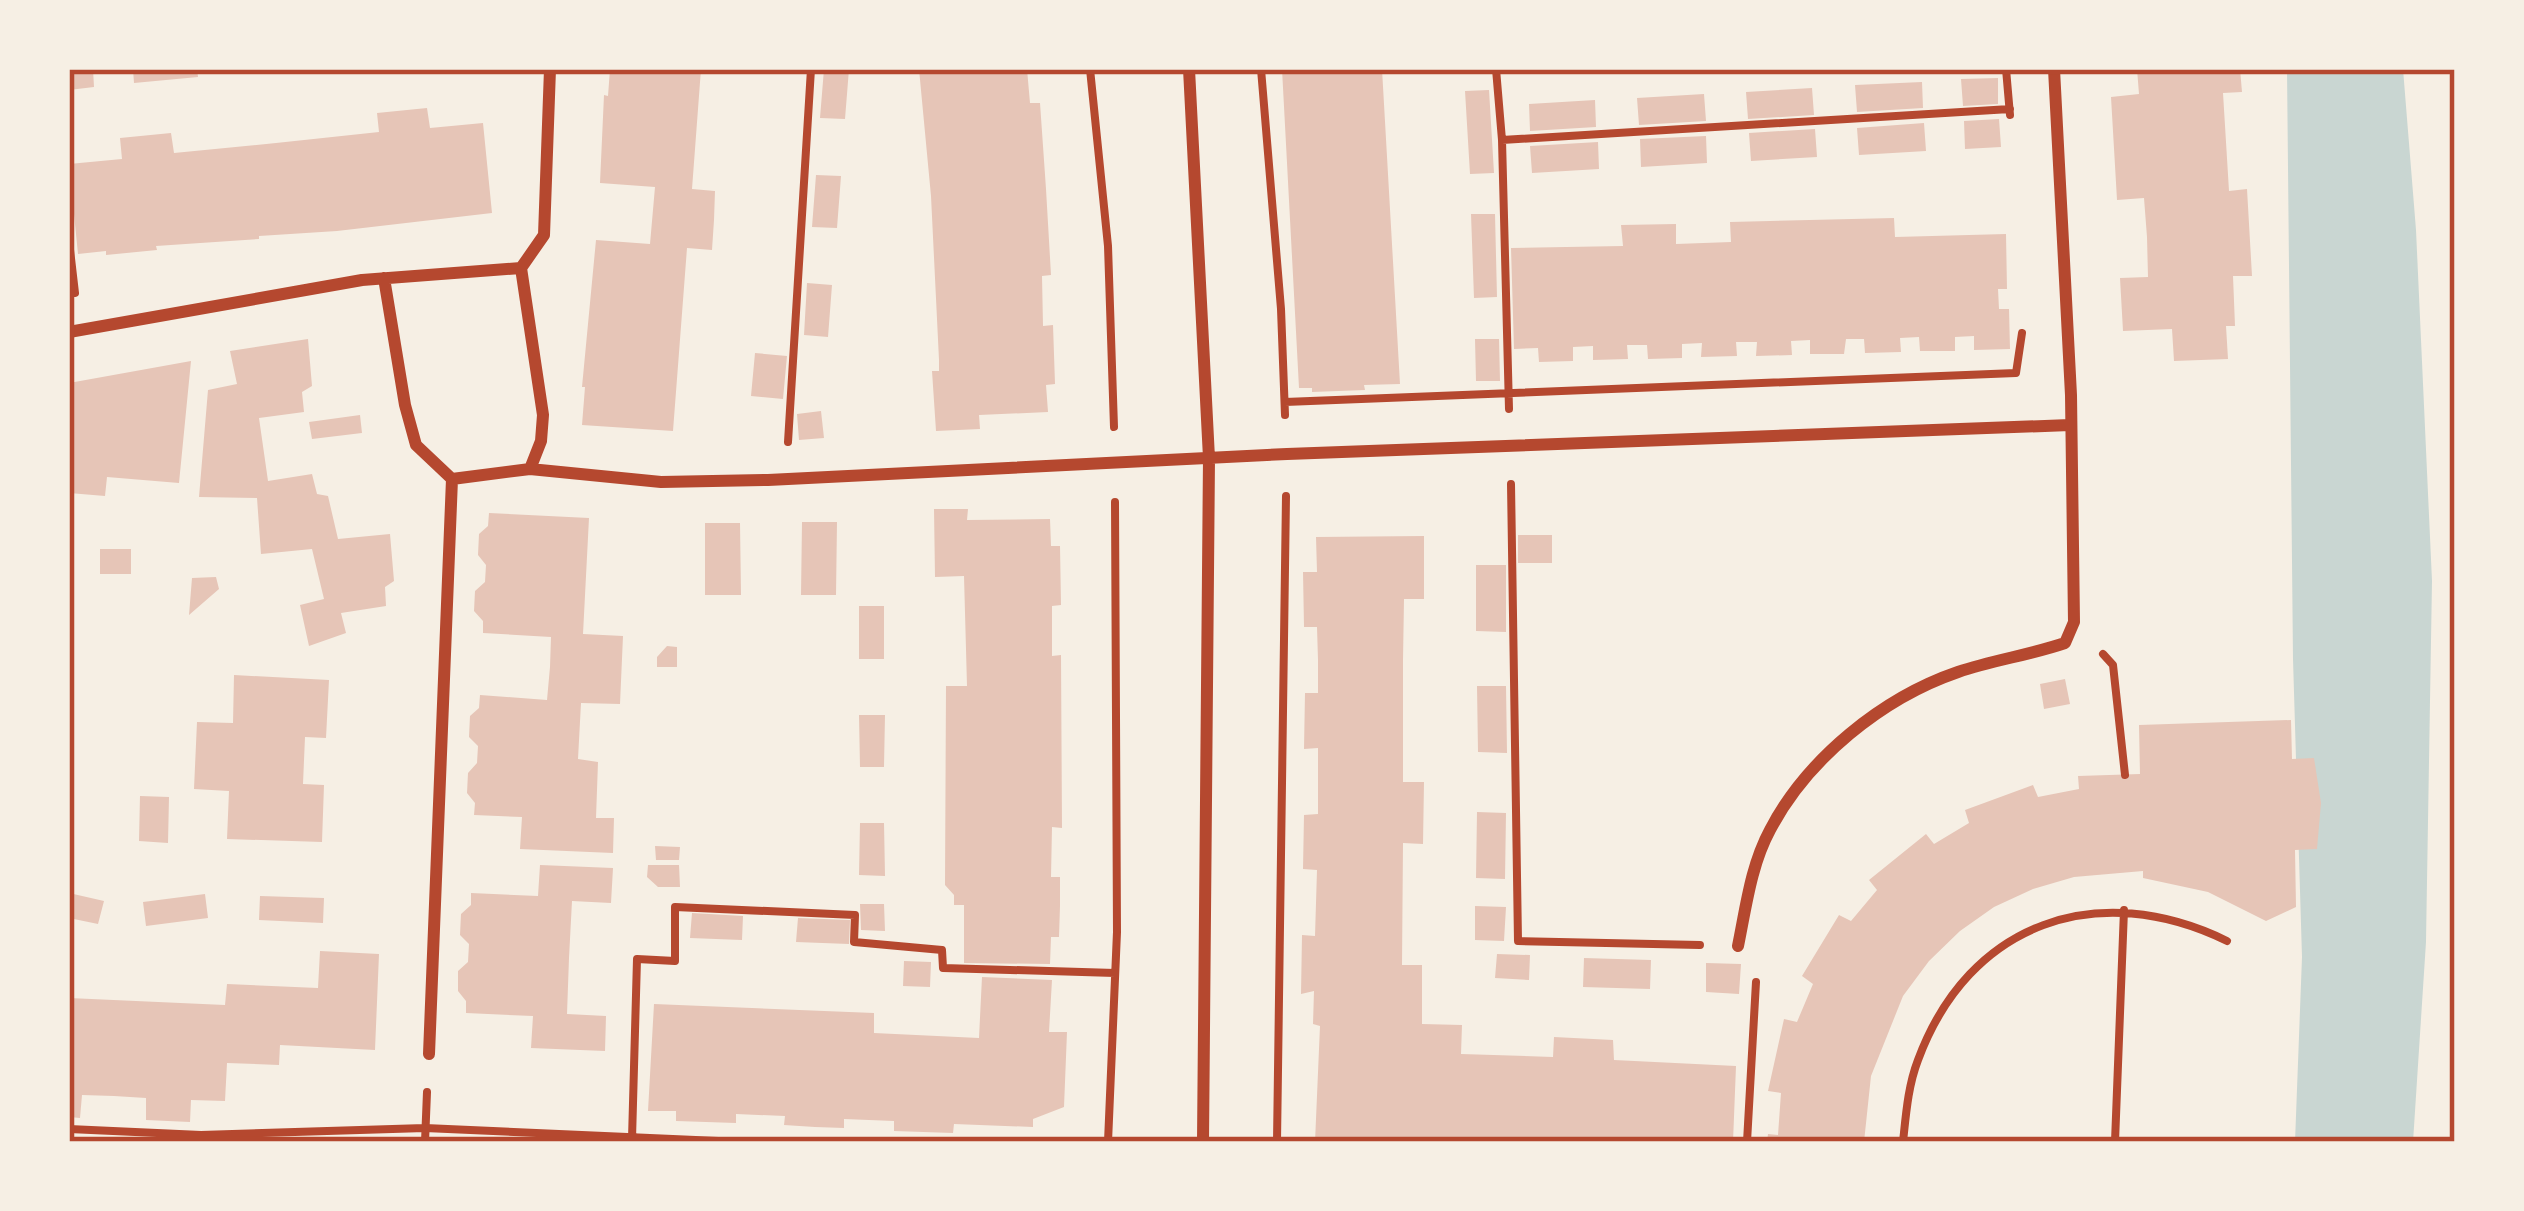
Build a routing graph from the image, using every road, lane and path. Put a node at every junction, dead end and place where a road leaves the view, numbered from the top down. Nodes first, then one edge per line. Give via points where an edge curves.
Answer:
1 (550, 69) edge
2 (811, 69) edge
3 (1090, 69) edge
4 (1189, 69) edge
5 (1261, 69) edge
6 (1496, 69) edge
7 (2006, 69) edge
8 (2054, 69) edge
9 (2055, 107) junction
10 (2010, 109) junction
11 (2012, 132) dead end
12 (1502, 140) junction
13 (521, 268) junction
14 (384, 278) junction
15 (2025, 312) dead end
16 (69, 332) edge
17 (1508, 393) junction
18 (1285, 402) junction
19 (2070, 425) junction
20 (1511, 446) junction
21 (1287, 454) junction
22 (1209, 458) junction
23 (1115, 464) junction
24 (530, 469) junction
25 (452, 479) junction
26 (785, 479) junction
27 (2074, 622) junction
28 (2125, 775) dead end
29 (2124, 910) junction
30 (2227, 941) dead end
31 (1738, 946) junction
32 (1115, 973) junction
33 (429, 1054) dead end
34 (69, 1129) edge
35 (632, 1139) junction
36 (741, 1142) edge
37 (1108, 1142) edge
38 (1203, 1142) edge
39 (1276, 1142) edge
40 (1747, 1142) edge
41 (1903, 1142) edge
42 (2115, 1142) edge

1 - 13 street via 544,235
2 - 26 path
3 - 23 path via 1108,246
4 - 22 street
5 - 18 path
6 - 12 path
7 - 10 path
8 - 9 street
9 - 10 path
9 - 19 street
10 - 11 path
10 - 12 path
12 - 17 path
13 - 14 street
13 - 24 street via 543,415
14 - 16 street
14 - 25 street via 416,445
15 - 17 path via 2017,373
17 - 18 path
17 - 20 path
18 - 21 path
19 - 20 street
19 - 27 street
20 - 21 street
20 - 31 path via 1518,941
21 - 22 street
21 - 39 path
22 - 23 street
22 - 38 street
23 - 26 street
23 - 32 path
24 - 25 street
24 - 26 street via 661,482
25 - 33 street
27 - 28 path via 2113,665
27 - 31 street via 2065,643 1958,672 1856,728 1770,829
29 - 30 path
29 - 41 path via 2021,934 1968,974 1916,1064
29 - 42 path
31 - 40 path via 1758,947
32 - 35 path via 943,968 942,950 854,942 855,915 675,907 675,961 637,959
32 - 37 path
34 - 35 path via 201,1135 425,1128
35 - 36 path

